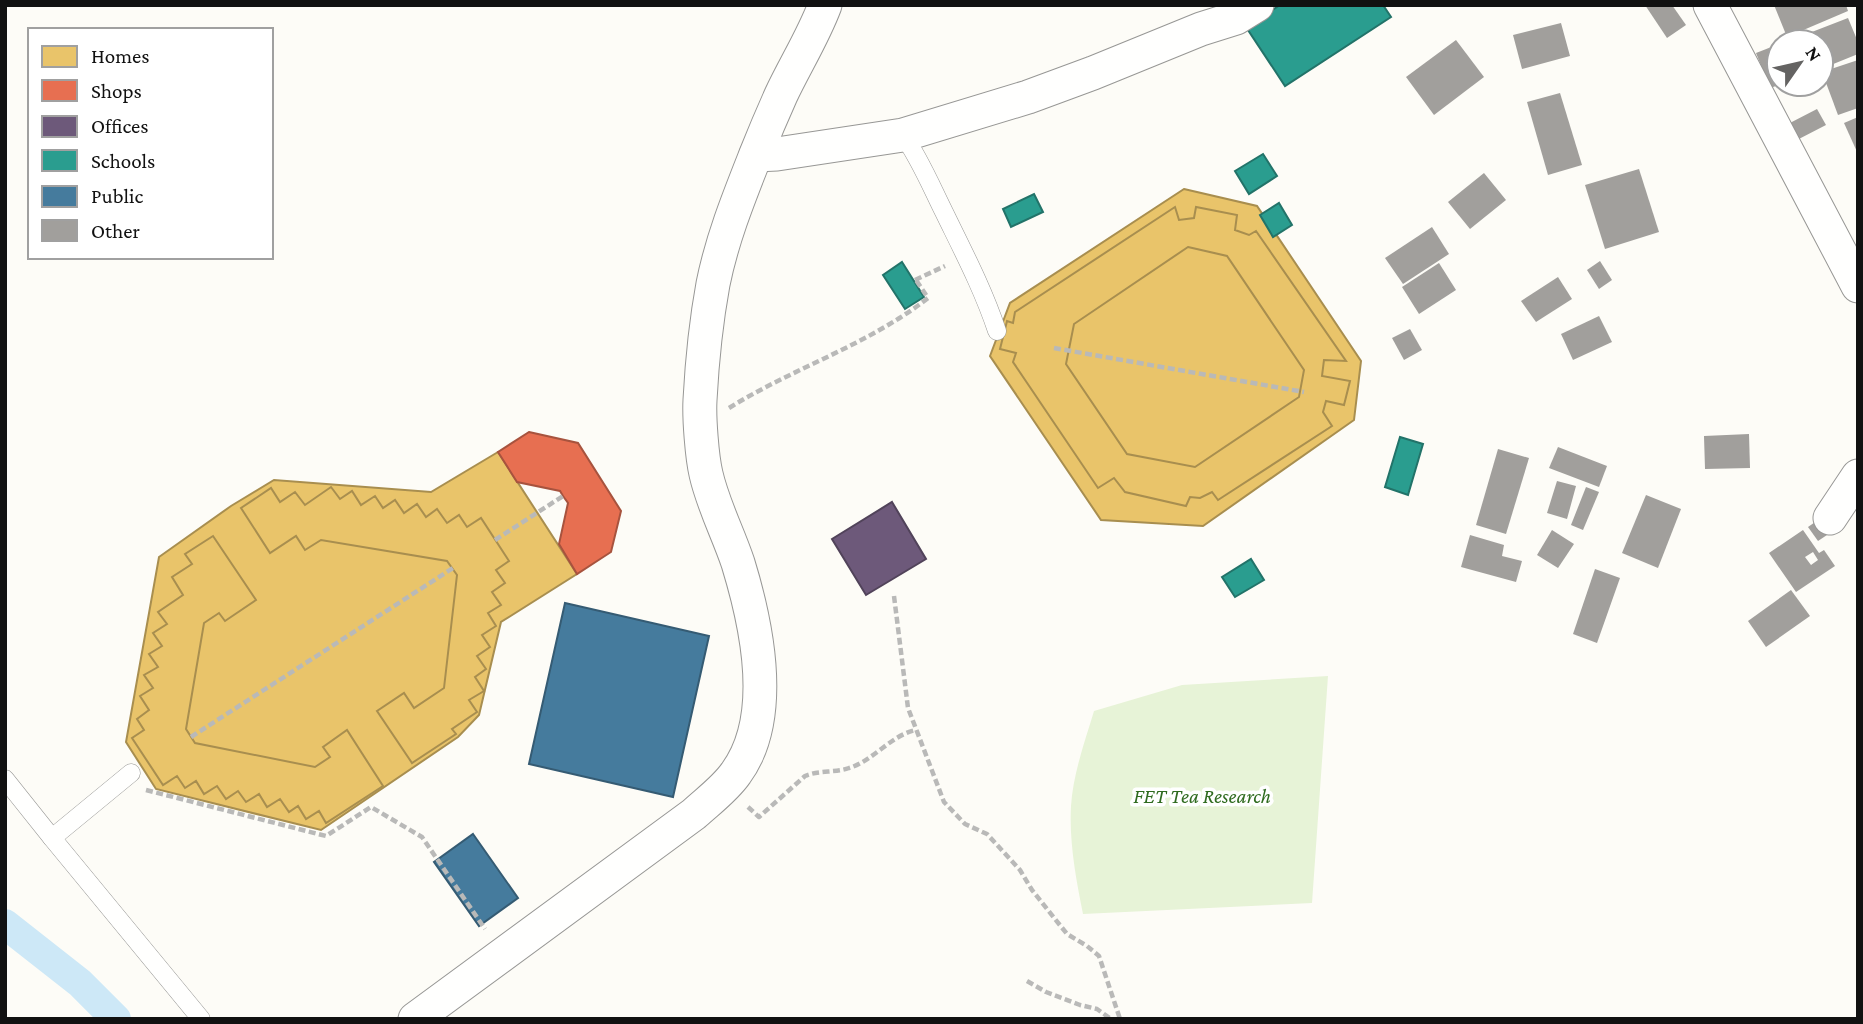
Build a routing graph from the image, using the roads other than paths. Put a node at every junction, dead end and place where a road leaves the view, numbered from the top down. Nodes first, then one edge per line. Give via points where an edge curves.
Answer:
1 (825, 5) edge
2 (1257, 5) edge
3 (1710, 5) edge
4 (903, 135) junction
5 (756, 155) junction
6 (1858, 286) edge
7 (997, 331) dead end
8 (1858, 476) edge
9 (1830, 518) dead end
10 (131, 774) road end
11 (5, 779) edge
12 (52, 838) junction
13 (201, 1019) edge
14 (415, 1019) edge

1 - 5 street
2 - 4 street via 1236,18 1080,78
3 - 6 street
4 - 5 street
4 - 7 lane via 966,256
5 - 14 street via 741,188 713,284 700,403 705,470 737,562 757,650 760,708 747,754 717,794 662,838
8 - 9 street
10 - 12 lane
11 - 12 lane
12 - 13 lane

